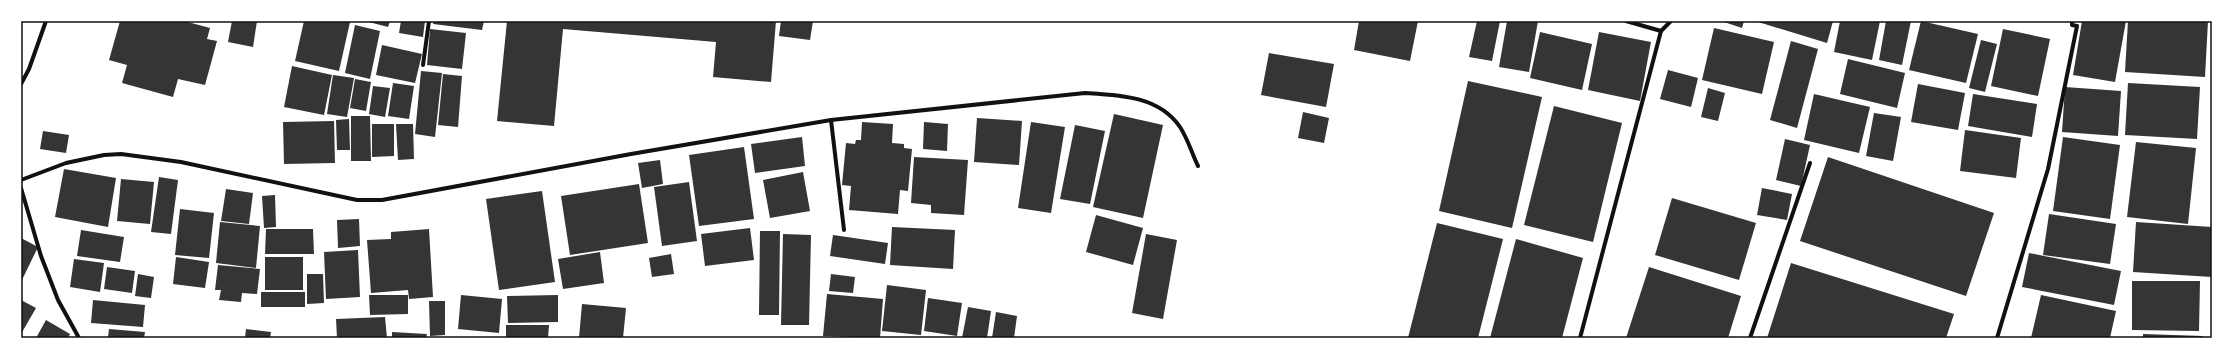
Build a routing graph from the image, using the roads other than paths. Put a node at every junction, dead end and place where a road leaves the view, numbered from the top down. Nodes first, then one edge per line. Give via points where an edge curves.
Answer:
1 (46, 21) edge
2 (429, 21) edge
3 (1626, 21) edge
4 (1671, 21) edge
5 (2072, 21) edge
6 (1661, 31) junction
7 (423, 66) dead end
8 (21, 84) edge
9 (831, 120) junction
10 (1810, 163) dead end
11 (1198, 166) dead end
12 (21, 180) edge
13 (21, 188) edge
14 (844, 230) dead end
15 (79, 338) edge
16 (1580, 338) edge
17 (1750, 338) edge
18 (1997, 338) edge

1 - 8 street
2 - 7 street
3 - 6 street
4 - 6 street
5 - 18 street via 2072,25 2077,26 2048,169
6 - 16 street
9 - 11 street via 1085,93 1120,96 1157,106 1172,117
9 - 12 street via 382,200 357,200 181,162 121,154 66,163
9 - 14 street
10 - 17 street
13 - 15 street via 41,256 58,300

